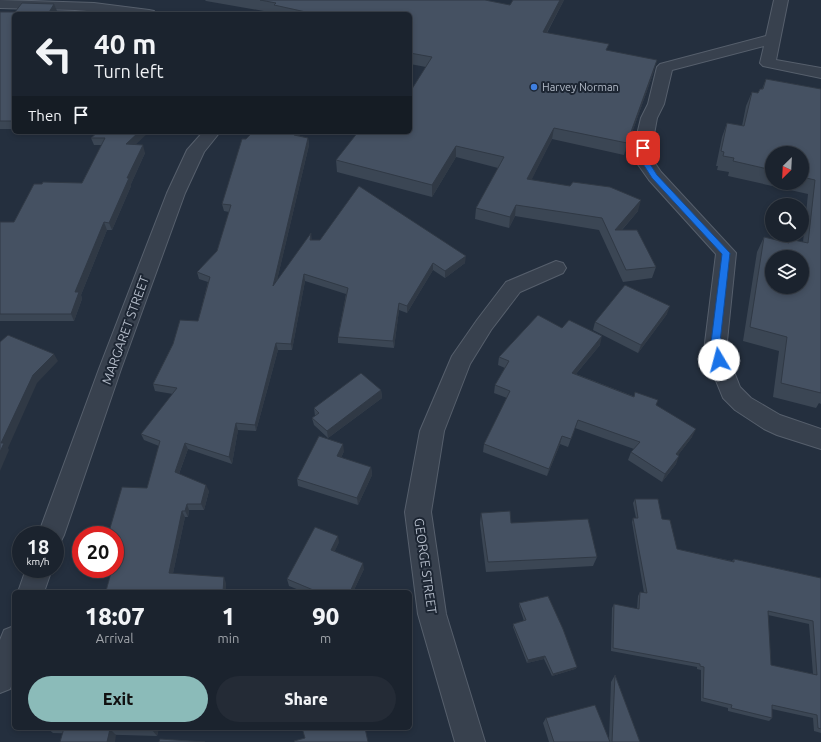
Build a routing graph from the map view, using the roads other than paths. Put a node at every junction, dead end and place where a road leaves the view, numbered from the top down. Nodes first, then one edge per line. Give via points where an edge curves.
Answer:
1 (782, 0) edge
2 (0, 4) edge
3 (138, 12) edge
4 (773, 39) junction
5 (821, 74) edge
6 (210, 134) edge
7 (556, 268) dead end
8 (821, 438) edge
9 (54, 526) edge
10 (36, 578) edge
11 (32, 590) edge
12 (12, 646) edge
13 (0, 679) edge
14 (470, 742) edge

1 - 4 street
2 - 3 street via 89,6
4 - 5 street via 767,69
4 - 8 street via 664,67 641,156 655,176 726,253 715,351 731,392 743,404 772,422
6 - 9 street, MARGARET STREET via 196,150 176,193
7 - 14 street, GEORGE STREET via 513,288 484,325 460,362 432,431 418,512 432,614
10 - 11 street
12 - 13 street

